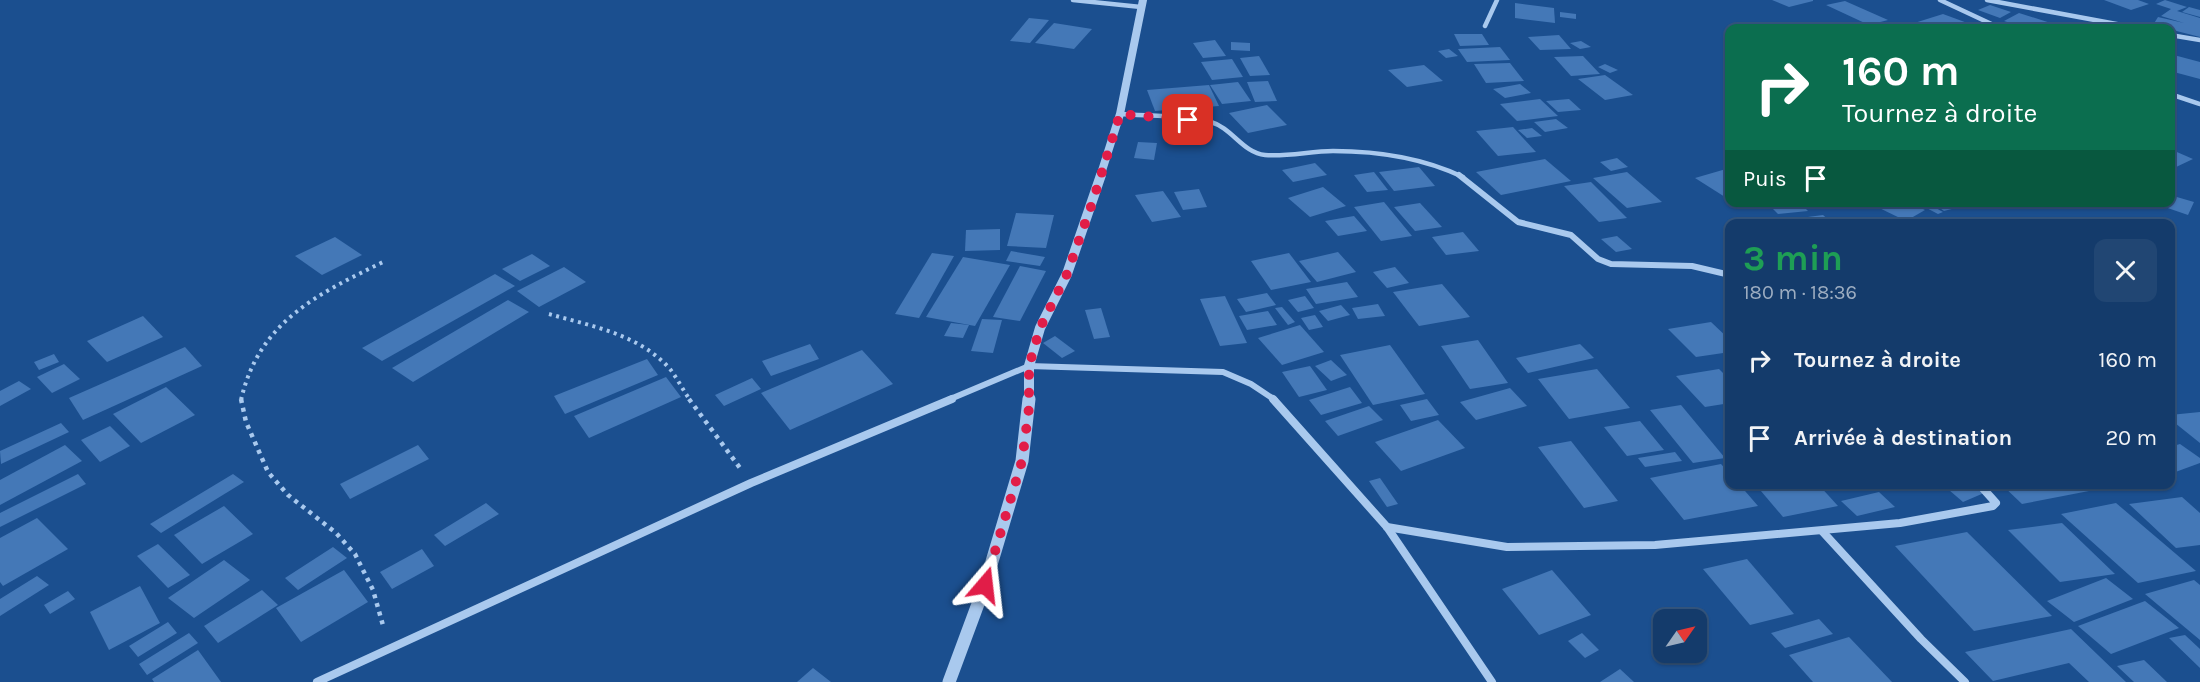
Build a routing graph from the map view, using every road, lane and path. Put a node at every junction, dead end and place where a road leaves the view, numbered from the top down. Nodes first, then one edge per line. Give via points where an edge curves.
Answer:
1 (1073, 0) edge
2 (1497, 0) edge
3 (1940, 0) edge
4 (1987, 0) edge
5 (1142, 4) edge
6 (1991, 24) edge
7 (2116, 24) edge
8 (1485, 26) dead end
9 (2175, 36) edge
10 (2200, 40) edge
11 (2175, 96) edge
12 (2200, 104) edge
13 (1120, 114) junction
14 (385, 261) dead end
15 (1725, 274) edge
16 (549, 314) dead end
17 (1029, 366) junction
18 (751, 483) junction
19 (1984, 489) edge
20 (1387, 527) junction
21 (1822, 531) junction
22 (388, 648) junction
23 (317, 682) edge
24 (949, 682) edge
25 (1492, 682) edge
26 (1965, 682) edge

1 - 5 street
2 - 8 street
3 - 6 street
4 - 7 street
5 - 13 street
9 - 10 street
11 - 12 street
13 - 15 street via 1210,121 1263,154 1333,151 1418,161 1467,179 1518,222 1571,235 1604,262 1692,266
13 - 17 street via 1067,274 1040,328
14 - 22 path via 325,291 274,331 250,365 241,400 250,433 272,478 302,509 336,534 357,558 375,589
16 - 18 path via 627,337 647,348 670,369
17 - 18 street
17 - 20 street via 1223,372 1251,384 1274,399
17 - 24 street via 1029,408 1022,461 985,585
18 - 22 street
19 - 21 street via 1994,498 1993,506 1900,523
20 - 21 street via 1507,547 1655,545
20 - 25 street
21 - 26 street
22 - 23 street

